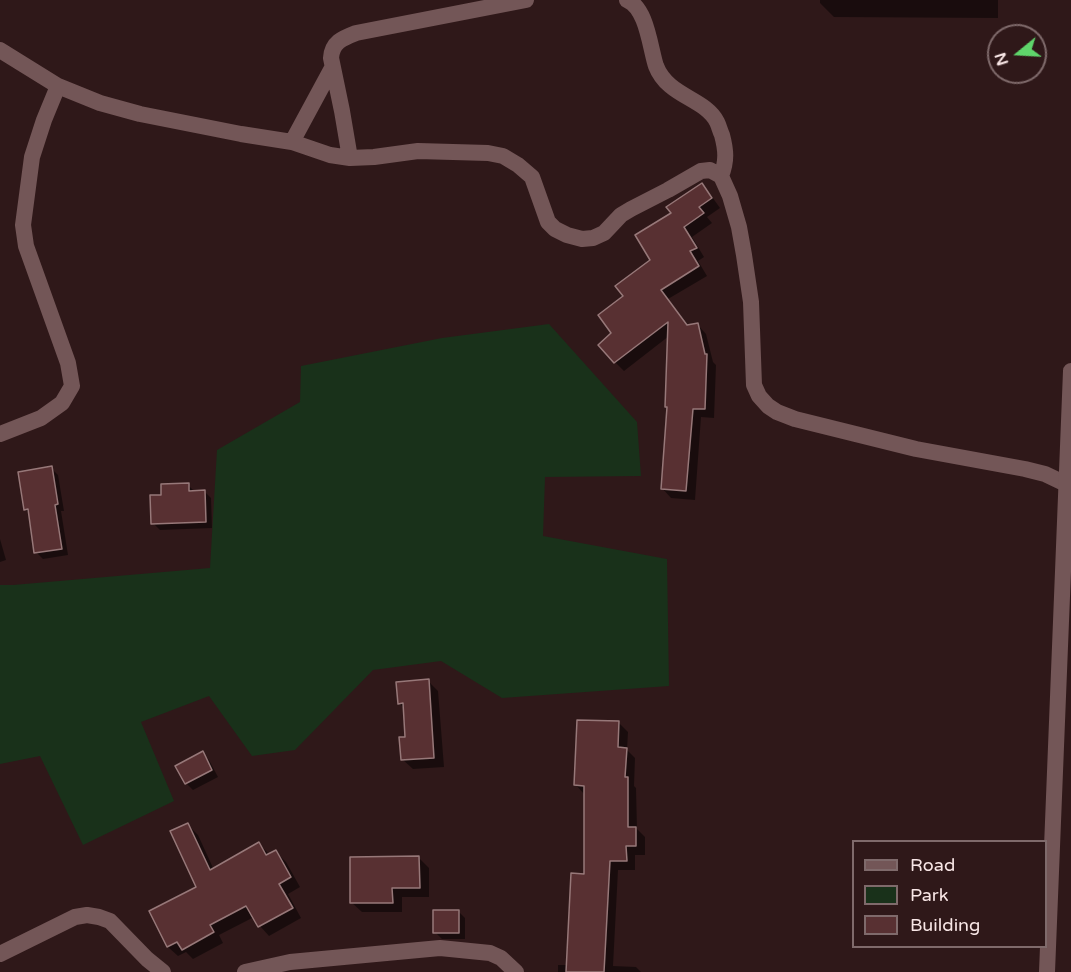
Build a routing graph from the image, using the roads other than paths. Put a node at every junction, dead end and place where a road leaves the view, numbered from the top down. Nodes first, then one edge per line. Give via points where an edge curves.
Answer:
1 (526, 0) edge
2 (627, 0) edge
3 (0, 50) edge
4 (332, 68) junction
5 (58, 86) junction
6 (292, 142) junction
7 (350, 158) junction
8 (721, 176) junction
9 (1071, 371) edge
10 (0, 434) edge
11 (1066, 484) junction
12 (0, 954) edge
13 (164, 972) edge
14 (245, 972) edge
15 (516, 972) edge
16 (1047, 972) edge

1 - 4 street via 356,33 334,46
2 - 8 street via 639,10 661,77 717,121 726,155
3 - 5 street
4 - 6 street
4 - 7 street
5 - 6 street via 140,114
5 - 10 street via 33,157 23,225 26,246 68,363 72,386 62,403 40,418
6 - 7 street
7 - 8 street via 418,150 503,156 532,177 548,222 555,230 582,239 604,233 621,215 701,171 710,170
8 - 11 street via 730,196 744,255 751,303 754,385 768,406 817,425 915,449 1025,468
9 - 11 street
11 - 16 street
12 - 13 street via 75,917 87,915 110,921
14 - 15 street via 290,962 440,948 490,953

